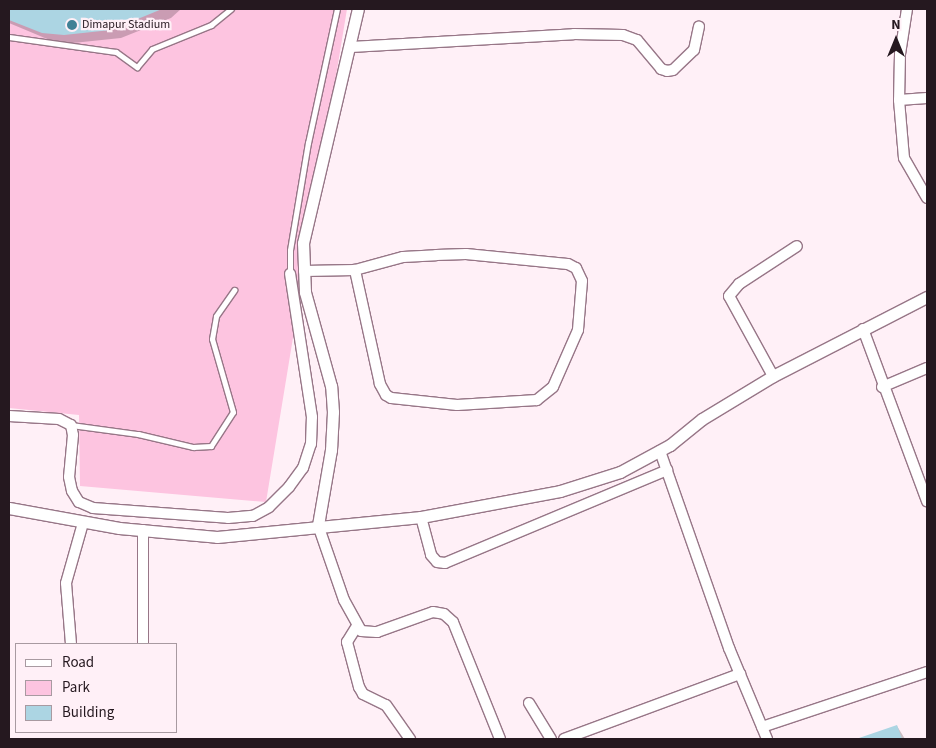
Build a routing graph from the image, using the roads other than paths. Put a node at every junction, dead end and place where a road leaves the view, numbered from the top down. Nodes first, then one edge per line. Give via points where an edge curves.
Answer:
1 (231, 9) edge
2 (337, 9) edge
3 (358, 9) edge
4 (907, 9) edge
5 (699, 27) dead end
6 (9, 36) edge
7 (350, 48) junction
8 (927, 98) edge
9 (899, 100) junction
10 (927, 198) edge
11 (797, 246) dead end
12 (355, 270) junction
13 (304, 271) junction
14 (290, 274) joint
15 (234, 290) dead end
16 (927, 297) edge
17 (863, 329) junction
18 (927, 368) edge
19 (773, 376) junction
20 (882, 387) junction
21 (9, 416) edge
22 (71, 425) junction
23 (660, 451) junction
24 (667, 470) junction
25 (927, 501) edge
26 (9, 508) edge
27 (421, 517) junction
28 (83, 523) junction
29 (318, 525) junction
30 (143, 530) junction
31 (357, 626) junction
32 (71, 643) edge
33 (143, 643) edge
34 (927, 672) edge
35 (740, 674) junction
36 (529, 703) dead end
37 (762, 727) junction
38 (410, 739) edge
39 (500, 739) edge
40 (552, 739) edge
41 (564, 739) edge
42 (766, 739) edge

1 - 6 lane via 211,25 152,49 137,67 116,52
2 - 14 lane via 308,143 290,250
3 - 7 street
4 - 9 street via 900,54
5 - 7 street via 694,50 673,70 667,71 661,69 636,40 623,35 574,34
7 - 13 street via 303,243
8 - 9 street
9 - 10 street via 904,158
11 - 19 street via 739,284 729,296
12 - 12 street via 380,384 391,398 456,405 537,400 553,387 578,330 582,281 576,268 568,264 466,254 403,257
12 - 13 street
13 - 29 street via 305,292 331,386 332,403 331,450
14 - 22 street via 312,417 311,444 303,468 269,507 253,516 228,518 93,508 79,502 72,491 69,477
15 - 22 lane via 216,316 212,339 233,412 211,446 193,447 138,434
16 - 17 street
17 - 19 street
17 - 20 street
18 - 20 street
19 - 23 street via 732,400
20 - 25 street
21 - 22 street via 59,419
23 - 24 street
23 - 27 street via 620,472 560,491
24 - 27 street via 444,563 431,556
24 - 35 street
26 - 28 street
27 - 29 street
28 - 30 street
28 - 32 street via 66,583
29 - 30 street via 217,537
29 - 31 street via 344,600
30 - 33 street
31 - 38 street via 347,642 359,687 363,694 386,705
31 - 39 street via 361,631 376,632 424,614 444,614 459,634
34 - 37 street
35 - 37 street
35 - 41 street
36 - 40 street
37 - 42 street

